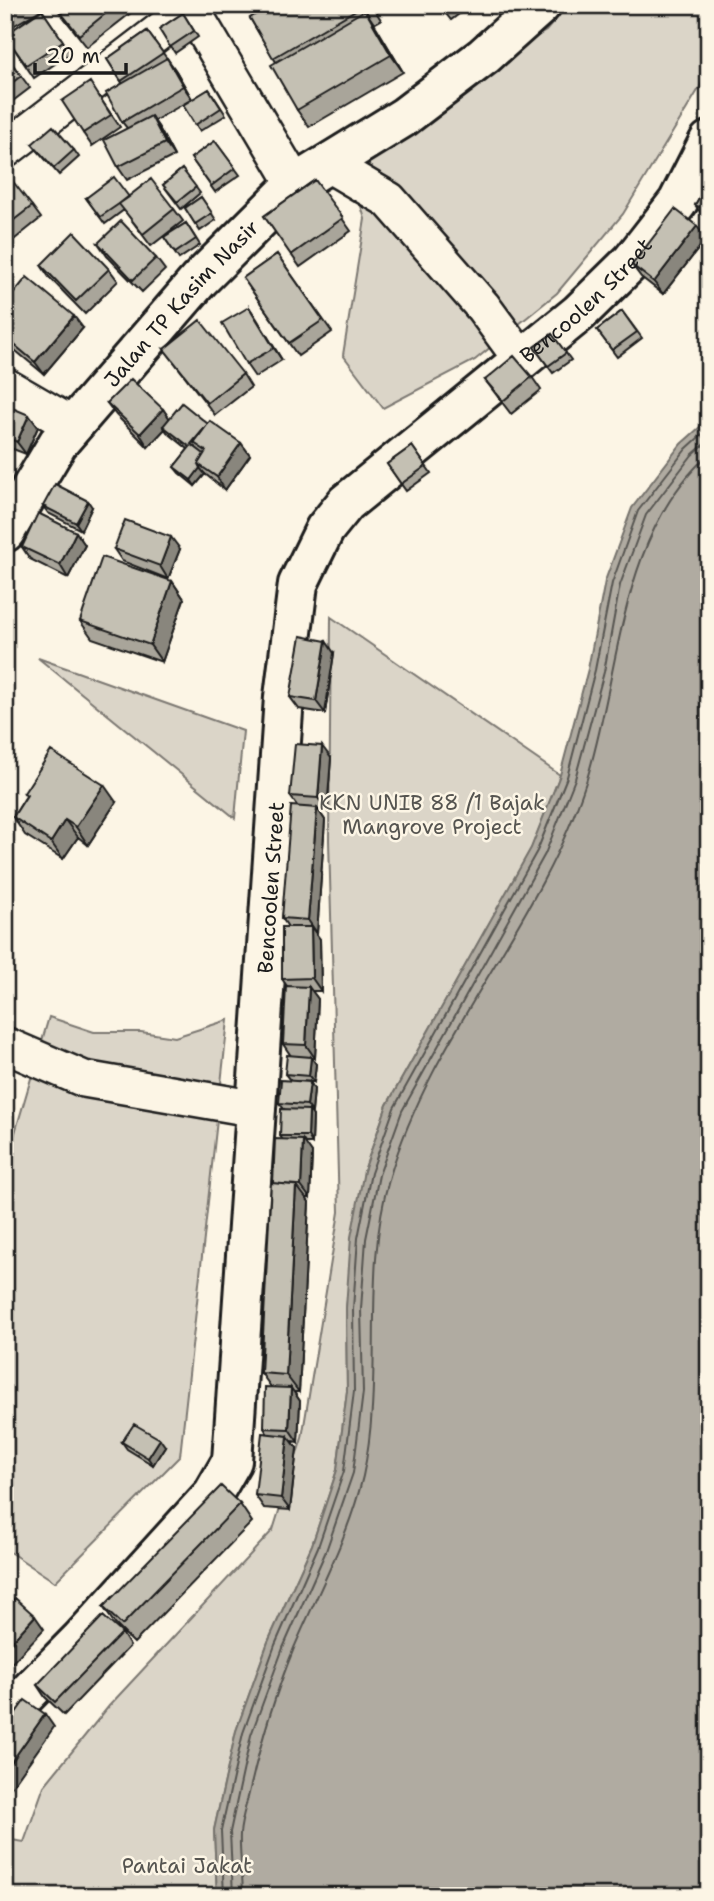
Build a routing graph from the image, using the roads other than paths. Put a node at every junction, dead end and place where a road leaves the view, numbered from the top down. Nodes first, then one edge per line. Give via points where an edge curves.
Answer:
1 (541, 5) edge
2 (190, 6) edge
3 (709, 141) edge
4 (5, 150) edge
5 (328, 164) junction
6 (295, 184) junction
7 (521, 359) junction
8 (5, 386) edge
9 (66, 434) junction
10 (5, 532) edge
11 (5, 1045) edge
12 (257, 1109) junction
13 (5, 1716) edge

1 - 5 main road, Jalan TP Kasim Nasir via 404,117
2 - 4 street
2 - 6 street
3 - 7 main road, Bencoolen Street via 678,202 632,261 579,313
5 - 6 main road, Jalan TP Kasim Nasir
5 - 7 street via 389,200 483,307
6 - 9 main road, Jalan TP Kasim Nasir via 199,281
7 - 12 main road, Bencoolen Street via 346,503 313,547 298,584 284,697
8 - 9 street
9 - 10 main road, Jalan TP Kasim Nasir
11 - 12 street via 84,1079
12 - 13 main road, Bencoolen Street via 229,1468 214,1494

